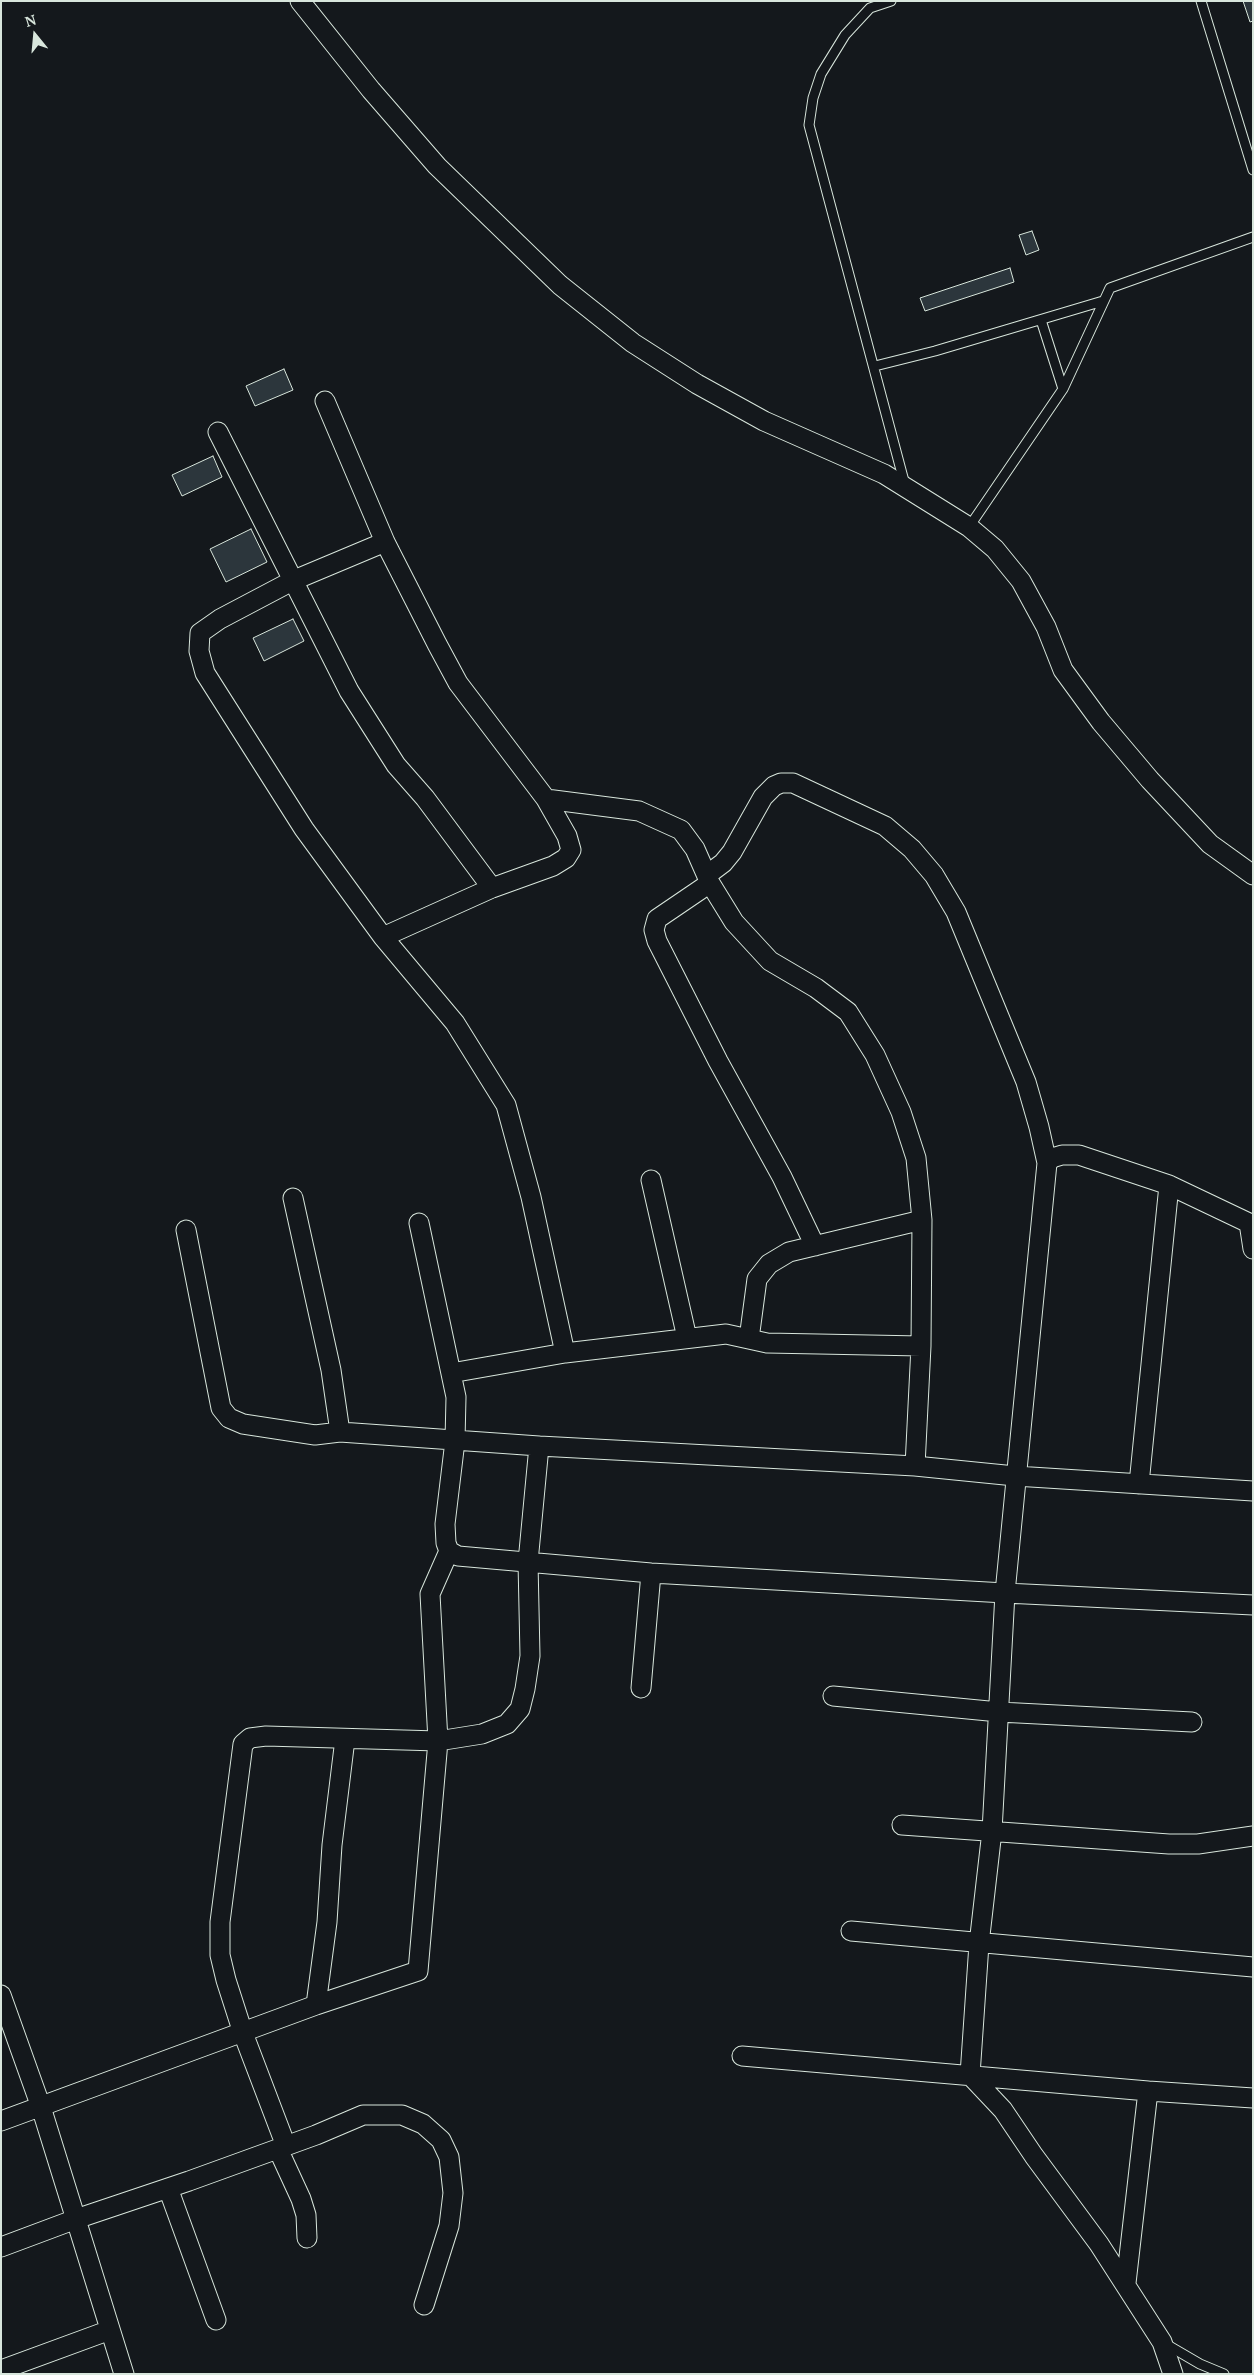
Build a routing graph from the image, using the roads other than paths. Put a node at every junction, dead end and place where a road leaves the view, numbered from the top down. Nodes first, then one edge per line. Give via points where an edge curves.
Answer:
1 (300, 1) edge
2 (891, 1) edge
3 (1201, 1) edge
4 (1253, 170) edge
5 (1253, 238) edge
6 (1103, 301) junction
7 (1040, 320) junction
8 (874, 366) junction
9 (1063, 389) junction
10 (325, 401) dead end
11 (218, 432) dead end
12 (905, 486) junction
13 (969, 527) junction
14 (385, 542) junction
15 (292, 581) junction
16 (546, 798) junction
17 (1253, 875) edge
18 (709, 879) junction
19 (492, 888) junction
20 (383, 937) junction
21 (1047, 1163) junction
22 (651, 1180) dead end
23 (1169, 1185) junction
24 (293, 1198) dead end
25 (922, 1220) junction
26 (419, 1223) dead end
27 (1251, 1224) edge
28 (186, 1230) dead end
29 (815, 1246) junction
30 (1253, 1250) edge
31 (687, 1338) junction
32 (749, 1339) junction
33 (921, 1346) junction
34 (565, 1353) junction
35 (451, 1373) junction
36 (340, 1432) junction
37 (455, 1441) junction
38 (539, 1446) junction
39 (915, 1466) junction
40 (1015, 1476) junction
41 (1139, 1484) junction
42 (1253, 1491) edge
43 (449, 1551) junction
44 (528, 1562) junction
45 (651, 1573) junction
46 (1005, 1593) junction
47 (1253, 1605) edge
48 (642, 1688) dead end
49 (833, 1696) dead end
50 (999, 1712) junction
51 (1192, 1722) dead end
52 (345, 1739) junction
53 (438, 1741) junction
54 (902, 1825) dead end
55 (992, 1831) junction
56 (1253, 1836) edge
57 (851, 1931) dead end
58 (979, 1944) junction
59 (1253, 1967) edge
60 (1, 1994) edge
61 (316, 2005) junction
62 (243, 2033) junction
63 (742, 2056) dead end
64 (970, 2075) junction
65 (1148, 2091) junction
66 (1253, 2098) edge
67 (41, 2107) junction
68 (1, 2121) edge
69 (282, 2147) junction
70 (168, 2188) junction
71 (76, 2219) junction
72 (307, 2238) dead end
73 (1, 2247) edge
74 (1126, 2283) junction
75 (424, 2305) dead end
76 (216, 2320) dead end
77 (110, 2330) junction
78 (1162, 2342) junction
79 (1, 2370) edge
80 (124, 2374) edge
81 (1173, 2374) edge
82 (1224, 2374) edge

1 - 12 street via 437,166 560,285 633,343 697,384 764,421
2 - 8 lane via 870,8 845,35 821,74 809,125
3 - 4 lane
5 - 6 lane via 1110,288
6 - 7 lane
6 - 9 lane
7 - 8 lane
7 - 9 lane
8 - 12 lane
9 - 13 lane
10 - 14 street
11 - 15 street
12 - 13 street
13 - 17 street via 995,549 1021,581 1046,627 1063,670 1101,722 1210,844
14 - 15 street
14 - 16 street via 458,683
15 - 19 street via 371,728
15 - 20 street via 200,633 199,651 205,673 256,756 304,829
16 - 18 street via 639,811 681,830 695,849
16 - 19 street via 571,850 566,858 553,866
18 - 21 street via 732,852 763,797 781,783 793,783 886,826 934,875 956,912 1026,1082
18 - 25 street via 734,922 770,961 816,988 848,1012 875,1055 901,1112 916,1158
18 - 29 street via 656,920 657,941
19 - 20 street
20 - 34 street via 455,1023 506,1105
21 - 23 street via 1062,1155 1079,1155
21 - 40 street
22 - 31 street
23 - 27 street
23 - 41 street
24 - 36 street via 331,1370
25 - 29 street
25 - 33 street
26 - 35 street
27 - 30 street
28 - 36 street via 221,1408 229,1418 243,1424 315,1435
29 - 32 street via 789,1252 769,1264 756,1279
31 - 32 street via 726,1334
31 - 34 street
32 - 33 street via 767,1343
33 - 39 street
34 - 35 street
35 - 37 street via 456,1397
36 - 37 street
37 - 38 street
37 - 43 street via 445,1524
38 - 39 street
38 - 44 street
39 - 40 street
40 - 41 street
40 - 46 street
41 - 42 street
43 - 44 street via 458,1556
43 - 53 street via 430,1594
44 - 45 street
44 - 53 street via 530,1656 520,1709 507,1724 482,1734
45 - 46 street
45 - 48 street
46 - 47 street
46 - 50 street
49 - 50 street
50 - 51 street
50 - 55 street
52 - 53 street
52 - 61 street
52 - 62 street via 266,1736 250,1738 243,1744 220,1930 220,1955
53 - 61 street via 418,1971
54 - 55 street
55 - 56 street via 1198,1844
55 - 58 street
57 - 58 street
58 - 59 street
58 - 64 street
60 - 67 street
61 - 62 street
62 - 67 street
62 - 69 street
63 - 64 street
64 - 65 street
64 - 74 street via 1002,2110
65 - 66 street
65 - 74 street
67 - 68 street
67 - 71 street
69 - 70 street
69 - 72 street via 302,2199
69 - 75 street via 363,2115 384,2113 402,2114 423,2124 441,2140 449,2157 452,2184 449,2226
70 - 71 street
70 - 76 street
71 - 73 street
71 - 77 street
74 - 78 street
77 - 79 street
77 - 80 street
78 - 81 street
78 - 82 lane

